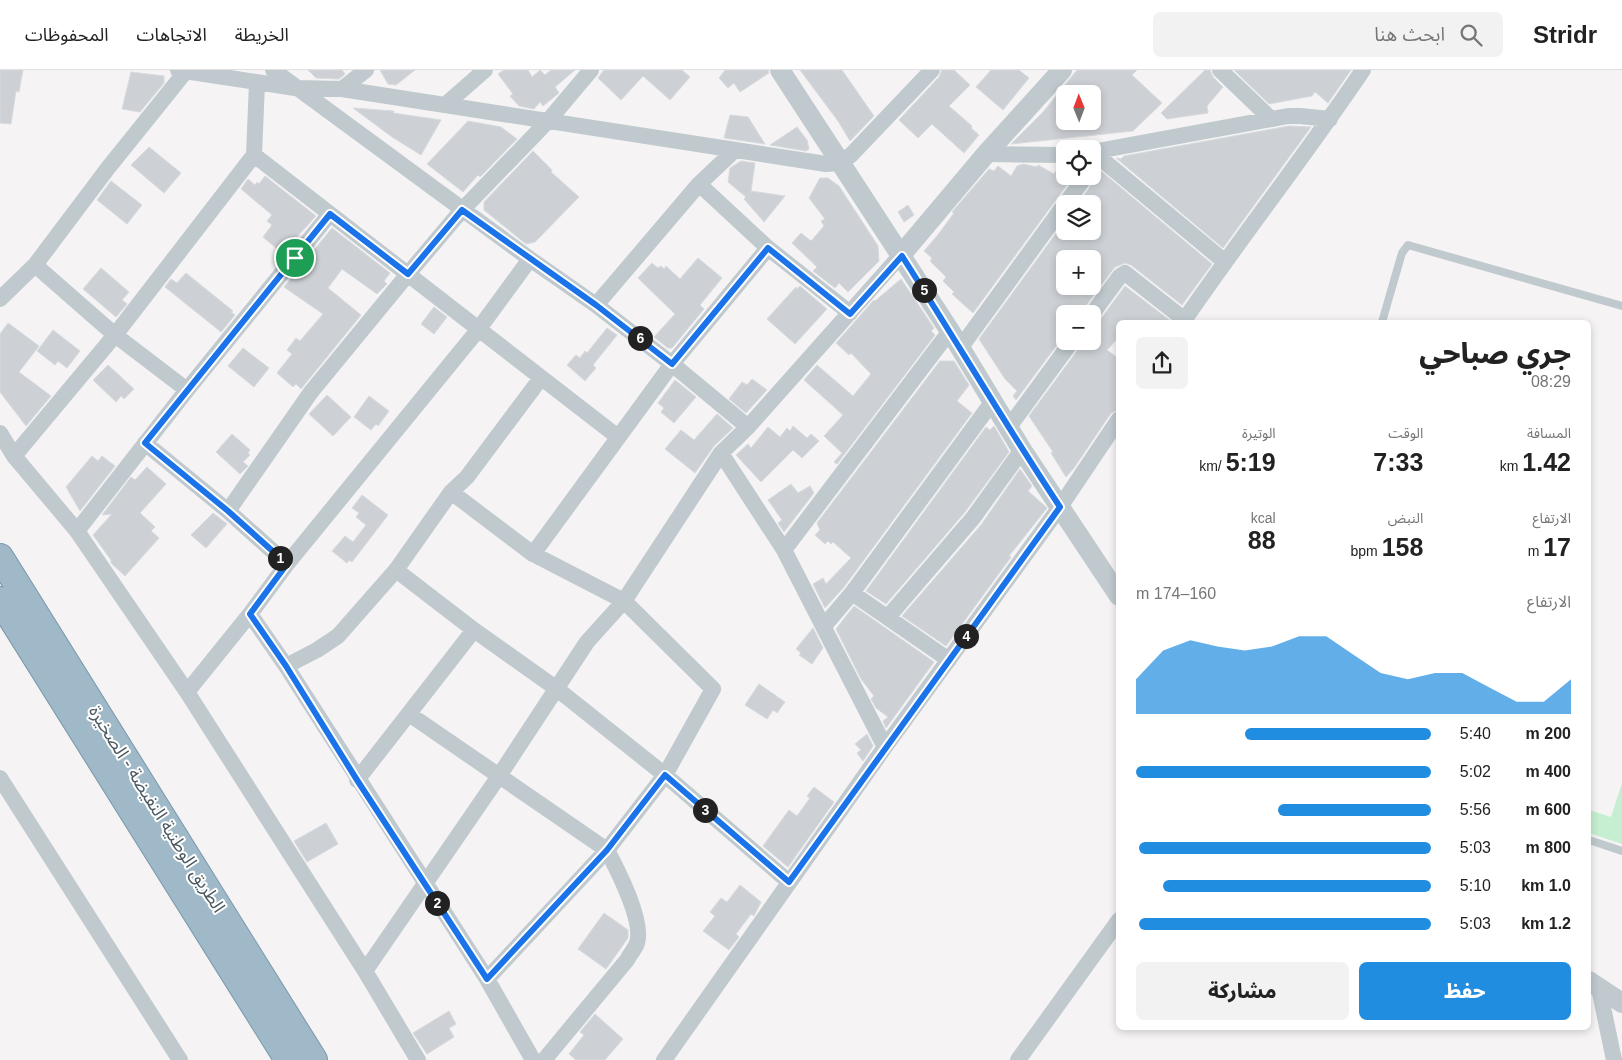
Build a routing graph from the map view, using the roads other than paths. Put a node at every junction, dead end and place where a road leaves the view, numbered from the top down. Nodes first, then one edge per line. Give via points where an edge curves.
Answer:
1 (273, 70) edge
2 (366, 70) edge
3 (485, 70) edge
4 (591, 70) edge
5 (780, 70) edge
6 (932, 70) edge
7 (1062, 70) edge
8 (1220, 70) edge
9 (182, 71) edge
10 (1360, 71) edge
11 (257, 83) junction
12 (295, 88) junction
13 (342, 89) junction
14 (445, 105) junction
15 (1271, 119) junction
16 (1330, 119) junction
17 (548, 121) junction
18 (735, 150) junction
19 (986, 154) junction
20 (254, 155) junction
21 (1056, 155) edge
22 (1101, 156) edge
23 (1101, 162) edge
24 (839, 163) junction
25 (699, 184) junction
26 (462, 210) junction
27 (330, 214) junction
28 (1056, 215) edge
29 (768, 248) junction
30 (902, 256) junction
31 (530, 259) junction
32 (1225, 262) junction
33 (35, 265) junction
34 (408, 274) junction
35 (0, 299) edge
36 (596, 305) junction
37 (1099, 305) edge
38 (1622, 306) edge
39 (850, 314) junction
40 (1183, 320) edge
41 (1185, 320) edge
42 (1383, 320) edge
43 (478, 330) junction
44 (115, 335) junction
45 (955, 339) junction
46 (1065, 350) edge
47 (672, 364) junction
48 (541, 378) junction
49 (187, 390) junction
50 (993, 401) junction
51 (1116, 423) edge
52 (748, 427) junction
53 (1009, 427) junction
54 (0, 433) edge
55 (618, 437) junction
56 (145, 443) junction
57 (1022, 450) junction
58 (722, 453) junction
59 (14, 456) junction
60 (451, 492) junction
61 (1060, 507) junction
62 (228, 511) junction
63 (77, 531) junction
64 (784, 550) junction
65 (533, 554) junction
66 (0, 557) edge
67 (287, 564) junction
68 (396, 570) junction
69 (1116, 591) edge
70 (852, 593) junction
71 (0, 600) edge
72 (624, 601) junction
73 (250, 614) junction
74 (888, 617) junction
75 (824, 626) junction
76 (474, 630) junction
77 (949, 660) junction
78 (286, 666) junction
79 (557, 689) junction
80 (187, 692) junction
81 (409, 714) junction
82 (885, 747) junction
83 (665, 775) junction
84 (499, 776) junction
85 (0, 778) edge
86 (357, 780) junction
87 (1591, 841) edge
88 (607, 850) junction
89 (1622, 851) edge
90 (789, 882) junction
91 (425, 884) junction
92 (1116, 924) edge
93 (365, 971) junction
94 (487, 979) junction
95 (1594, 984) edge
96 (1622, 1003) edge
97 (180, 1060) edge
98 (288, 1060) edge
99 (314, 1060) edge
100 (418, 1060) edge
101 (533, 1060) edge
102 (544, 1060) edge
103 (664, 1060) edge
104 (1018, 1060) edge
105 (1614, 1060) edge

1 - 12 street
2 - 13 street
3 - 14 street
4 - 17 street
5 - 24 street
6 - 24 street via 861,146
7 - 19 street
8 - 15 street
9 - 11 street
9 - 33 street
10 - 16 street
11 - 12 street
11 - 20 street
12 - 13 street
12 - 26 street
13 - 14 street
14 - 17 street
15 - 16 street via 1300,116
15 - 22 street
16 - 32 street
17 - 18 street
17 - 26 street
18 - 24 street via 826,164
18 - 25 street
19 - 21 street
19 - 30 street
20 - 27 street
20 - 44 street
23 - 32 street
24 - 30 street
25 - 29 street
25 - 36 street
26 - 31 street
26 - 34 street
27 - 34 street
27 - 49 street
28 - 45 street
29 - 39 street
29 - 47 street
30 - 39 street
30 - 45 street
31 - 36 street
31 - 43 street
32 - 41 street
33 - 35 street
33 - 44 street
34 - 43 street
34 - 62 street via 311,392
36 - 47 street
37 - 40 street via 1126,272
38 - 42 lane via 1408,244 1402,253
39 - 52 street
43 - 48 street
43 - 67 street
44 - 49 street
44 - 59 street
45 - 50 street
45 - 64 street
46 - 53 street
47 - 52 street
47 - 55 street
48 - 55 street
48 - 60 street via 467,477
49 - 56 street
50 - 53 street
50 - 70 street
51 - 61 street
52 - 58 street
53 - 57 street
54 - 59 street
55 - 65 street
56 - 62 street
56 - 63 street
57 - 61 street
57 - 74 street via 973,518
58 - 64 street
58 - 72 street
59 - 63 street
60 - 65 street
60 - 68 street
61 - 69 street
61 - 77 street
62 - 67 street
63 - 80 street
64 - 75 street
65 - 72 street
66 - 99 highway, الطريق الوطنية النفيضة - الصخيرة
67 - 73 street
68 - 76 street
68 - 78 street via 338,636
70 - 74 street
70 - 75 street
71 - 98 highway, الطريق الوطنية النفيضة - الصخيرة
72 - 79 street via 587,642
72 - 83 street via 713,689
73 - 78 street
73 - 80 street
74 - 77 street
75 - 82 street
76 - 79 street
76 - 81 street
77 - 82 street
78 - 86 street
79 - 83 street
79 - 84 street
80 - 93 street
81 - 84 street
81 - 86 street
82 - 90 street
83 - 88 street
83 - 90 street
84 - 88 street
84 - 91 street
85 - 97 street
86 - 91 street
87 - 89 lane
88 - 94 street
88 - 102 street via 638,923 637,944
90 - 103 street
91 - 93 street
91 - 94 street
92 - 104 street
93 - 100 street
94 - 101 street
95 - 96 street
95 - 105 street

